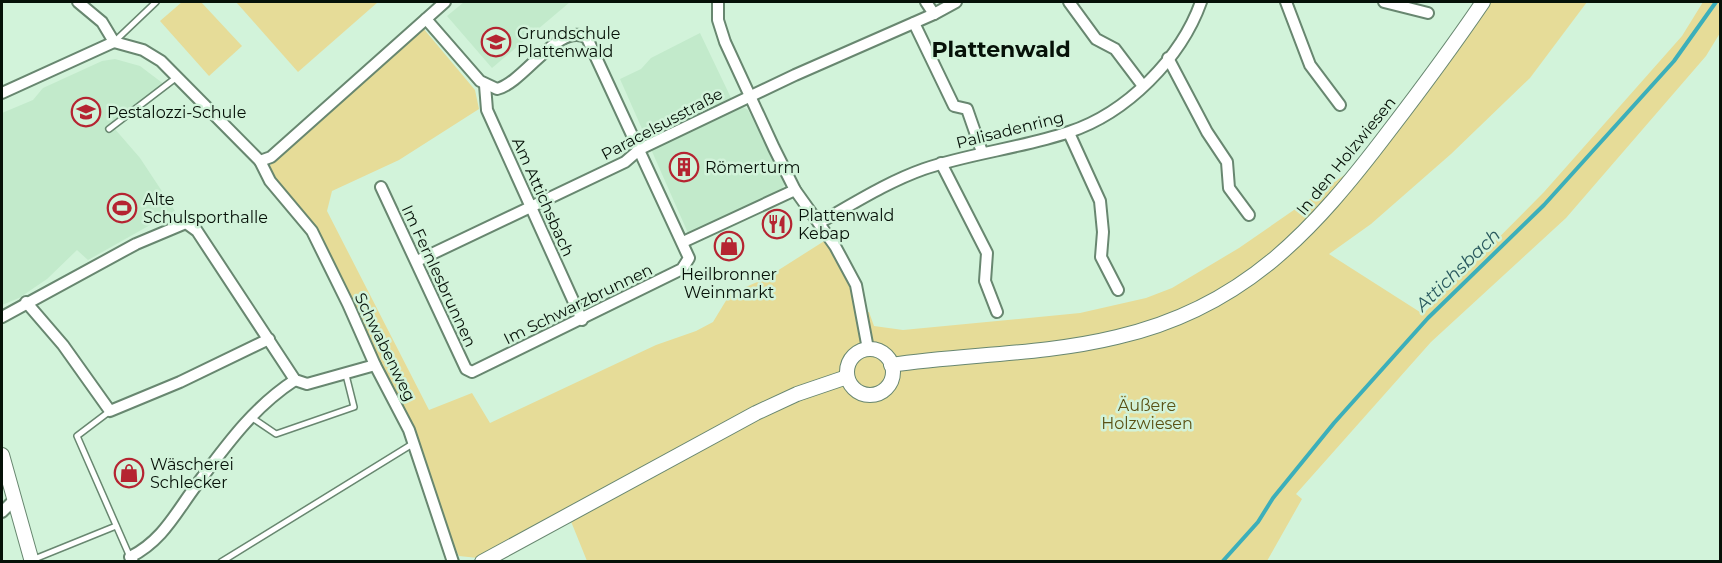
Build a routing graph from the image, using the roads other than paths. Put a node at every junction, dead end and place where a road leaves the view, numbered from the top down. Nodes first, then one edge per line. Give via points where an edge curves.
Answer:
1 (78, 2) edge
2 (156, 2) edge
3 (445, 2) edge
4 (718, 2) edge
5 (926, 2) edge
6 (956, 2) edge
7 (1069, 2) edge
8 (1201, 2) edge
9 (1286, 2) edge
10 (1384, 2) edge
11 (1482, 2) edge
12 (1428, 13) dead end
13 (934, 14) junction
14 (426, 19) junction
15 (914, 23) junction
16 (114, 42) junction
17 (1168, 58) junction
18 (177, 77) junction
19 (485, 85) junction
20 (1143, 86) junction
21 (2, 93) edge
22 (750, 95) junction
23 (1340, 105) dead end
24 (110, 129) dead end
25 (1069, 132) junction
26 (640, 149) junction
27 (982, 152) junction
28 (260, 161) junction
29 (941, 163) junction
30 (381, 187) dead end
31 (795, 190) junction
32 (532, 208) junction
33 (1249, 215) dead end
34 (819, 223) junction
35 (683, 242) junction
36 (417, 261) junction
37 (1118, 290) dead end
38 (27, 302) junction
39 (997, 312) dead end
40 (2, 317) edge
41 (582, 320) junction
42 (269, 339) junction
43 (868, 350) junction
44 (375, 365) junction
45 (891, 365) junction
46 (475, 372) joint
47 (346, 375) junction
48 (847, 377) junction
49 (294, 380) junction
50 (110, 411) junction
51 (249, 417) junction
52 (414, 443) junction
53 (2, 457) edge
54 (15, 499) junction
55 (2, 512) edge
56 (116, 526) junction
57 (131, 559) edge
58 (32, 561) edge
59 (221, 561) edge
60 (453, 561) edge
61 (482, 561) edge

1 - 16 street via 102,22
2 - 16 lane
3 - 14 street
4 - 22 street via 718,20 725,42
5 - 13 street
6 - 13 street, Paracelsusstraße
7 - 20 street via 1096,39 1115,49
8 - 17 street, Palisadenring via 1185,36
9 - 23 street via 1310,65
10 - 12 street
11 - 45 street, In den Holzwiesen via 1447,55 1329,207 1293,244 1233,290 1162,325 1116,338
13 - 15 street, Paracelsusstraße
14 - 19 street
14 - 28 street via 271,157
15 - 22 street, Paracelsusstraße
15 - 27 street via 954,106 967,109
16 - 18 street, Schwabenweg via 143,50
16 - 21 street
17 - 20 street, Palisadenring
17 - 33 street via 1227,162 1229,188
18 - 24 lane
18 - 28 street, Schwabenweg
19 - 26 street via 497,89 508,84 564,37 582,35 591,43
19 - 32 street, Am Attichsbach via 487,110
20 - 25 street, Palisadenring via 1105,115
22 - 26 street, Paracelsusstraße
22 - 31 street
25 - 27 street, Palisadenring
25 - 37 street via 1100,201 1101,256
26 - 32 street, Paracelsusstraße via 625,162
26 - 35 street
27 - 29 street, Palisadenring
28 - 44 street, Schwabenweg via 270,181 318,241
29 - 34 street, Palisadenring via 883,187
29 - 39 street via 987,253 985,281
30 - 36 street, Im Fernlesbrunnen
31 - 34 street
31 - 35 street
32 - 36 street, Paracelsusstraße
32 - 41 street, Am Attichsbach
34 - 43 street via 856,285
35 - 41 street, Im Schwarzbrunnen via 688,258 682,269
36 - 46 street, Im Fernlesbrunnen via 466,369
38 - 40 street
38 - 42 street via 136,244 186,223 197,231
38 - 50 street
41 - 46 street, Im Schwarzbrunnen
42 - 49 street
42 - 50 street
43 - 45 street via 881,352
43 - 48 street via 849,362
44 - 47 street
44 - 52 street, Schwabenweg
45 - 48 street via 891,381 873,395 856,391
47 - 49 street via 307,384
47 - 51 lane via 354,407 276,434
48 - 61 street via 756,413
49 - 51 street
50 - 56 lane via 76,436
51 - 57 street via 161,535
52 - 59 lane
52 - 60 street, Schwabenweg
53 - 54 street
54 - 55 street
54 - 58 street
56 - 57 lane
56 - 58 lane

